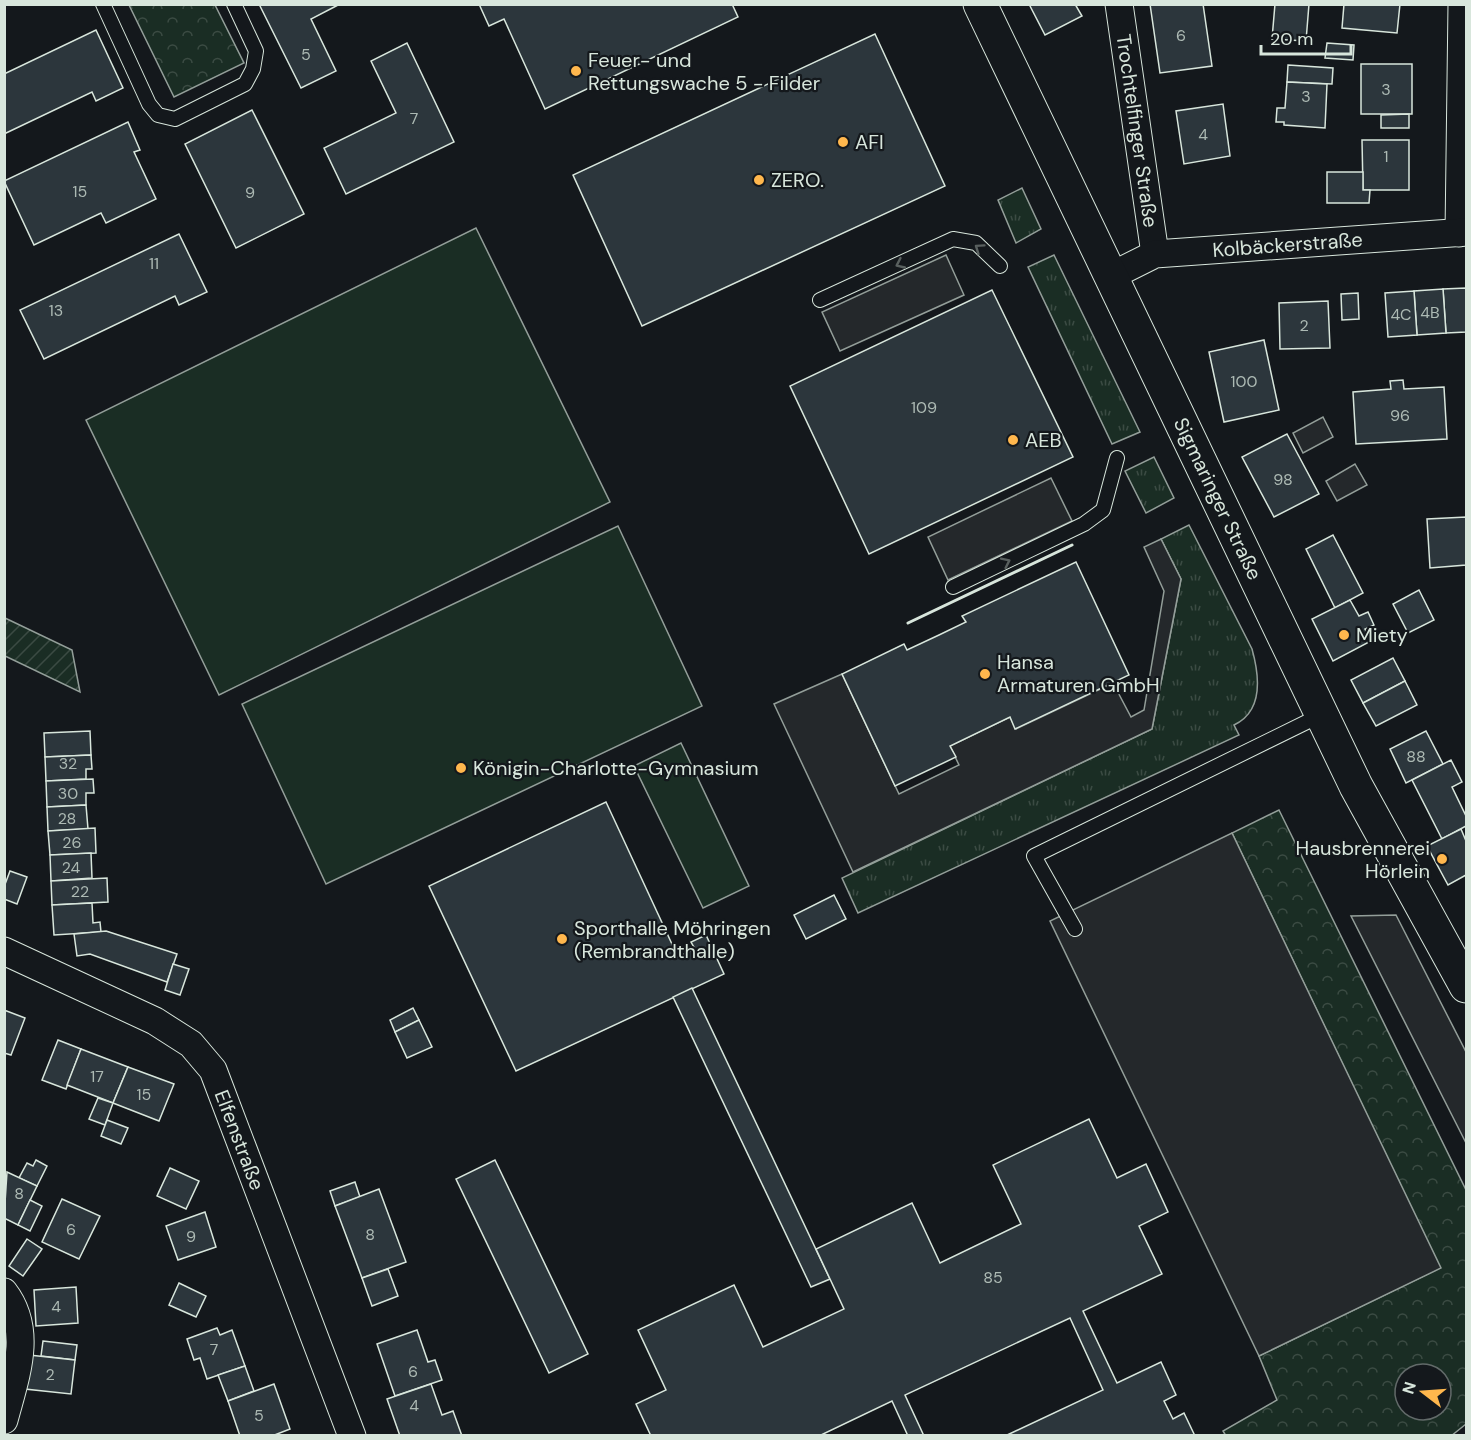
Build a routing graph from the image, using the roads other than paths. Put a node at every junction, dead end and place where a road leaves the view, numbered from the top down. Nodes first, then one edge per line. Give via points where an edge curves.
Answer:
1 (103, 4) edge
2 (234, 4) edge
3 (980, 4) edge
4 (1119, 4) edge
5 (1462, 4) edge
6 (1463, 233) edge
7 (1155, 254) junction
8 (1000, 266) dead end
9 (1111, 276) junction
10 (820, 300) dead end
11 (1117, 458) dead end
12 (953, 587) dead end
13 (1323, 714) junction
14 (1075, 929) dead end
15 (4, 951) edge
16 (1467, 986) edge
17 (4, 1292) edge
18 (4, 1420) edge
19 (352, 1436) edge

1 - 2 lane via 149,104 158,115 175,118 245,84 253,69 256,51
3 - 9 main road, Sigmaringer Straße
4 - 7 street, Trochtelfinger Straße
5 - 6 street
6 - 7 street, Kolbäckerstraße
7 - 9 street, Kolbäckerstraße
8 -> 10 lane via 976,243 953,239
9 - 13 main road, Sigmaringer Straße
12 -> 11 lane via 1084,524 1103,510
13 - 14 lane via 1034,856
13 - 16 main road, Sigmaringer Straße via 1382,836
15 - 19 street, Elfenstraße via 155,1021 191,1044 213,1070
17 - 18 street via 18,1321 22,1341

